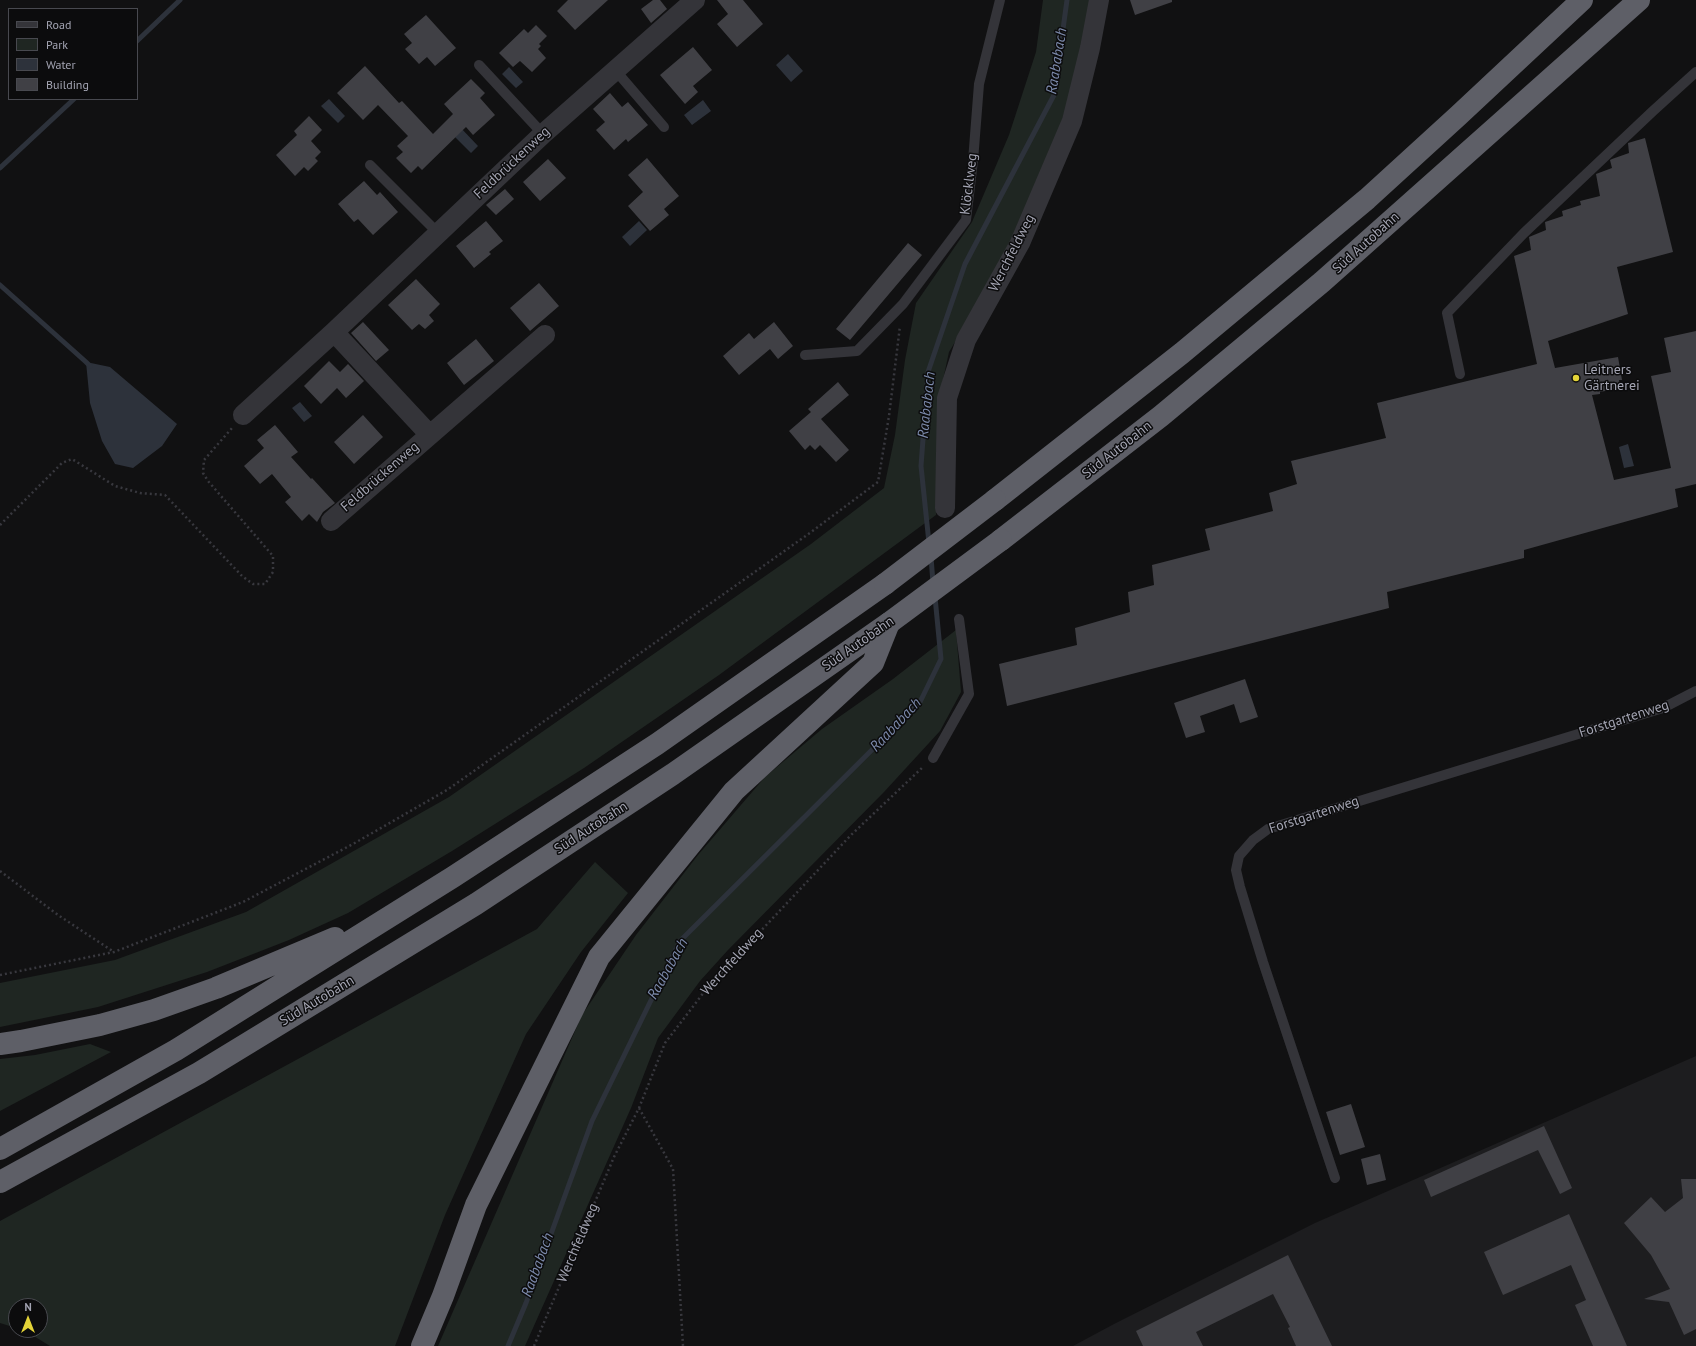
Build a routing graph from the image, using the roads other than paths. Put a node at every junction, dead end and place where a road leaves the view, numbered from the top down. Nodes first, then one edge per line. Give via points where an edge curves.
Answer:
1 (695, 0) edge
2 (1000, 0) edge
3 (1098, 0) edge
4 (1582, 0) edge
5 (1639, 0) edge
6 (479, 64) dead end
7 (616, 71) junction
8 (1696, 72) edge
9 (664, 127) dead end
10 (543, 134) junction
11 (370, 165) dead end
12 (438, 233) junction
13 (334, 332) junction
14 (545, 335) dead end
15 (804, 355) dead end
16 (1460, 374) dead end
17 (243, 415) road end
18 (429, 434) junction
19 (945, 508) dead end
20 (331, 521) dead end
21 (959, 619) dead end
22 (889, 623) junction
23 (1696, 691) edge
24 (933, 758) road end
25 (384, 919) junction
26 (0, 1044) edge
27 (0, 1149) edge
28 (1335, 1178) dead end
29 (0, 1182) edge
30 (422, 1346) edge

1 - 7 street, Feldbrückenweg
2 - 15 lane, Klöcklweg via 979,84 966,220 903,304 857,351
3 - 19 street, Werchfeldweg via 1090,48 1072,121 1020,243 966,340 947,398
4 - 25 highway, bridge via 1366,199 1182,353 995,500 885,584 657,744
5 - 22 highway, Süd Autobahn, bridge via 1322,282 1161,416
6 - 10 lane
7 - 9 lane
7 - 10 street, Feldbrückenweg
8 - 16 lane via 1524,233 1447,313
10 - 12 street, Feldbrückenweg
11 - 12 lane
12 - 13 street, Feldbrückenweg
13 - 17 street, Feldbrückenweg
13 - 18 street, Feldbrückenweg
14 - 18 street, Feldbrückenweg
18 - 20 street, Feldbrückenweg
21 - 24 lane via 969,694
22 - 29 highway, Süd Autobahn via 673,774 476,904 199,1073
22 - 30 highway via 873,663 734,792 599,957 476,1205
23 - 28 lane, Forstgartenweg via 1663,708 1268,828 1239,856 1236,870 1240,887
25 - 26 highway via 216,988 154,1010 100,1025
25 - 27 highway via 176,1050

